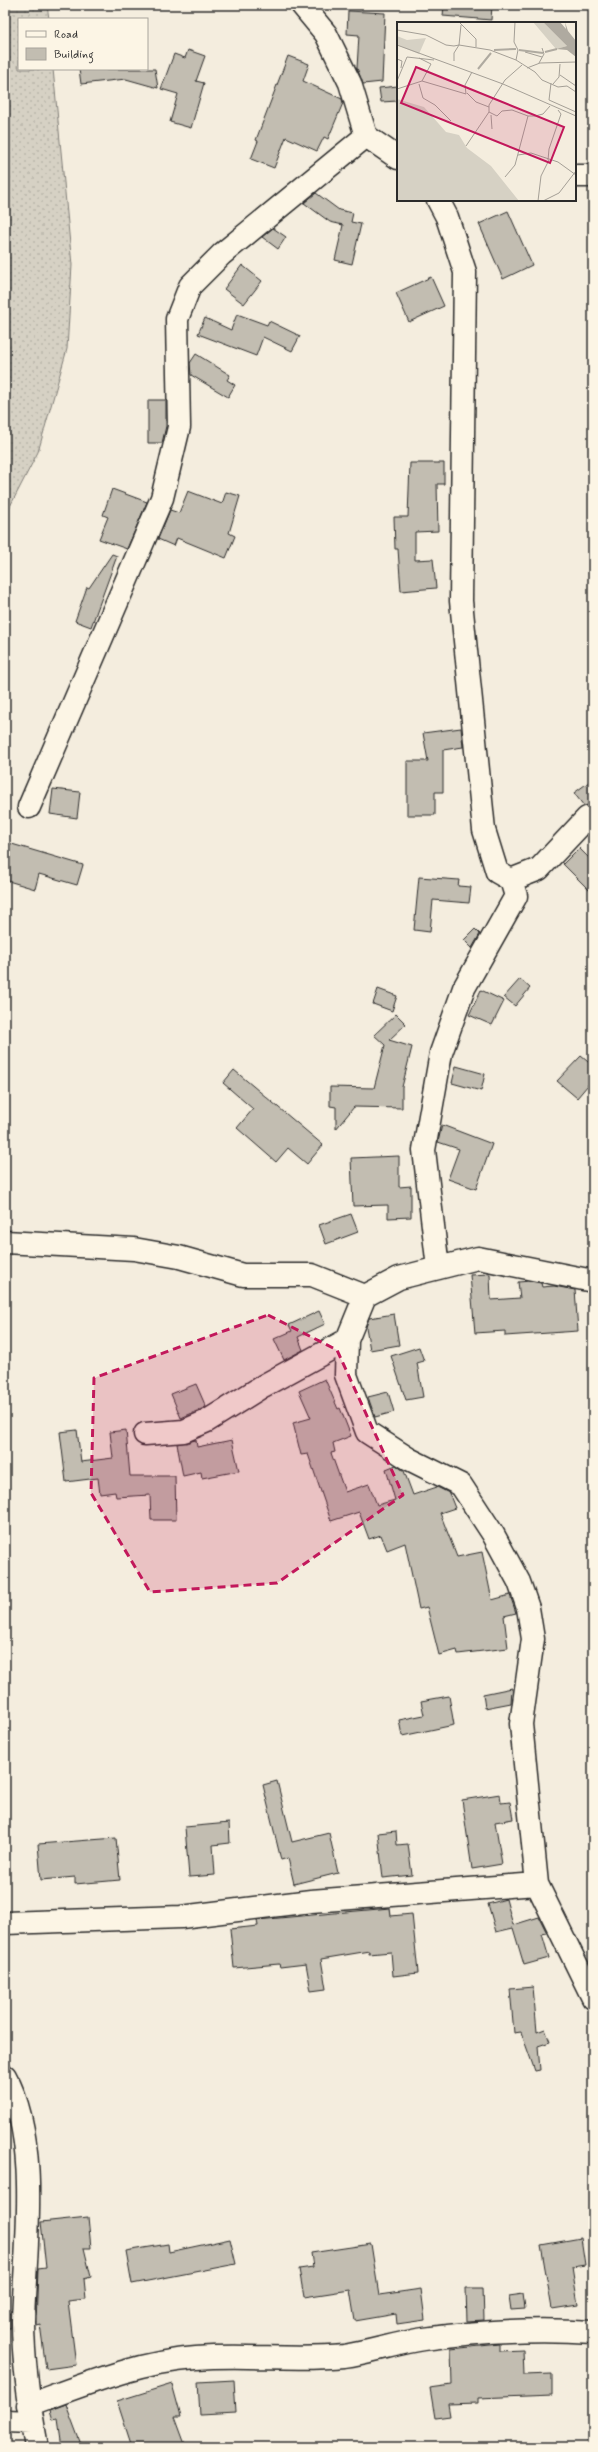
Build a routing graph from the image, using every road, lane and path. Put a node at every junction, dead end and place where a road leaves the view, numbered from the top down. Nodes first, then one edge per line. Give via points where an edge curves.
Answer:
1 (302, 5) edge
2 (366, 136) junction
3 (397, 157) edge
4 (576, 176) edge
5 (593, 176) edge
6 (439, 201) edge
7 (29, 807) dead end
8 (593, 816) edge
9 (511, 880) junction
10 (5, 1242) edge
11 (438, 1268) junction
12 (593, 1281) edge
13 (365, 1296) junction
14 (347, 1340) junction
15 (145, 1434) dead end
16 (537, 1884) junction
17 (5, 1923) edge
18 (593, 1998) edge
19 (5, 2076) edge
20 (593, 2332) edge
21 (30, 2414) junction
22 (5, 2421) edge
23 (37, 2447) edge

1 - 2 street via 326,34 350,83
2 - 3 street
2 - 7 street via 222,254 190,286 177,319 179,427 162,498
4 - 5 street
6 - 9 street via 447,217 465,272 461,601 472,721 484,830 497,872
8 - 9 street via 587,818 539,868
9 - 11 street via 516,896 464,988 441,1054 424,1150
10 - 13 street via 134,1249 178,1257 243,1275 312,1275
11 - 12 street via 478,1258
11 - 13 street via 399,1278
13 - 14 street
14 - 15 street via 263,1386 207,1421 184,1430
14 - 16 street via 346,1375 367,1432 409,1459 461,1485 493,1534 522,1588 533,1639 521,1724
16 - 17 street via 333,1899 181,1917
16 - 18 street
19 - 21 street via 16,2101 22,2126 28,2188 23,2329 24,2377
20 - 21 street via 540,2330 460,2335 328,2357 238,2356 168,2361 116,2374
21 - 22 street
21 - 23 street

